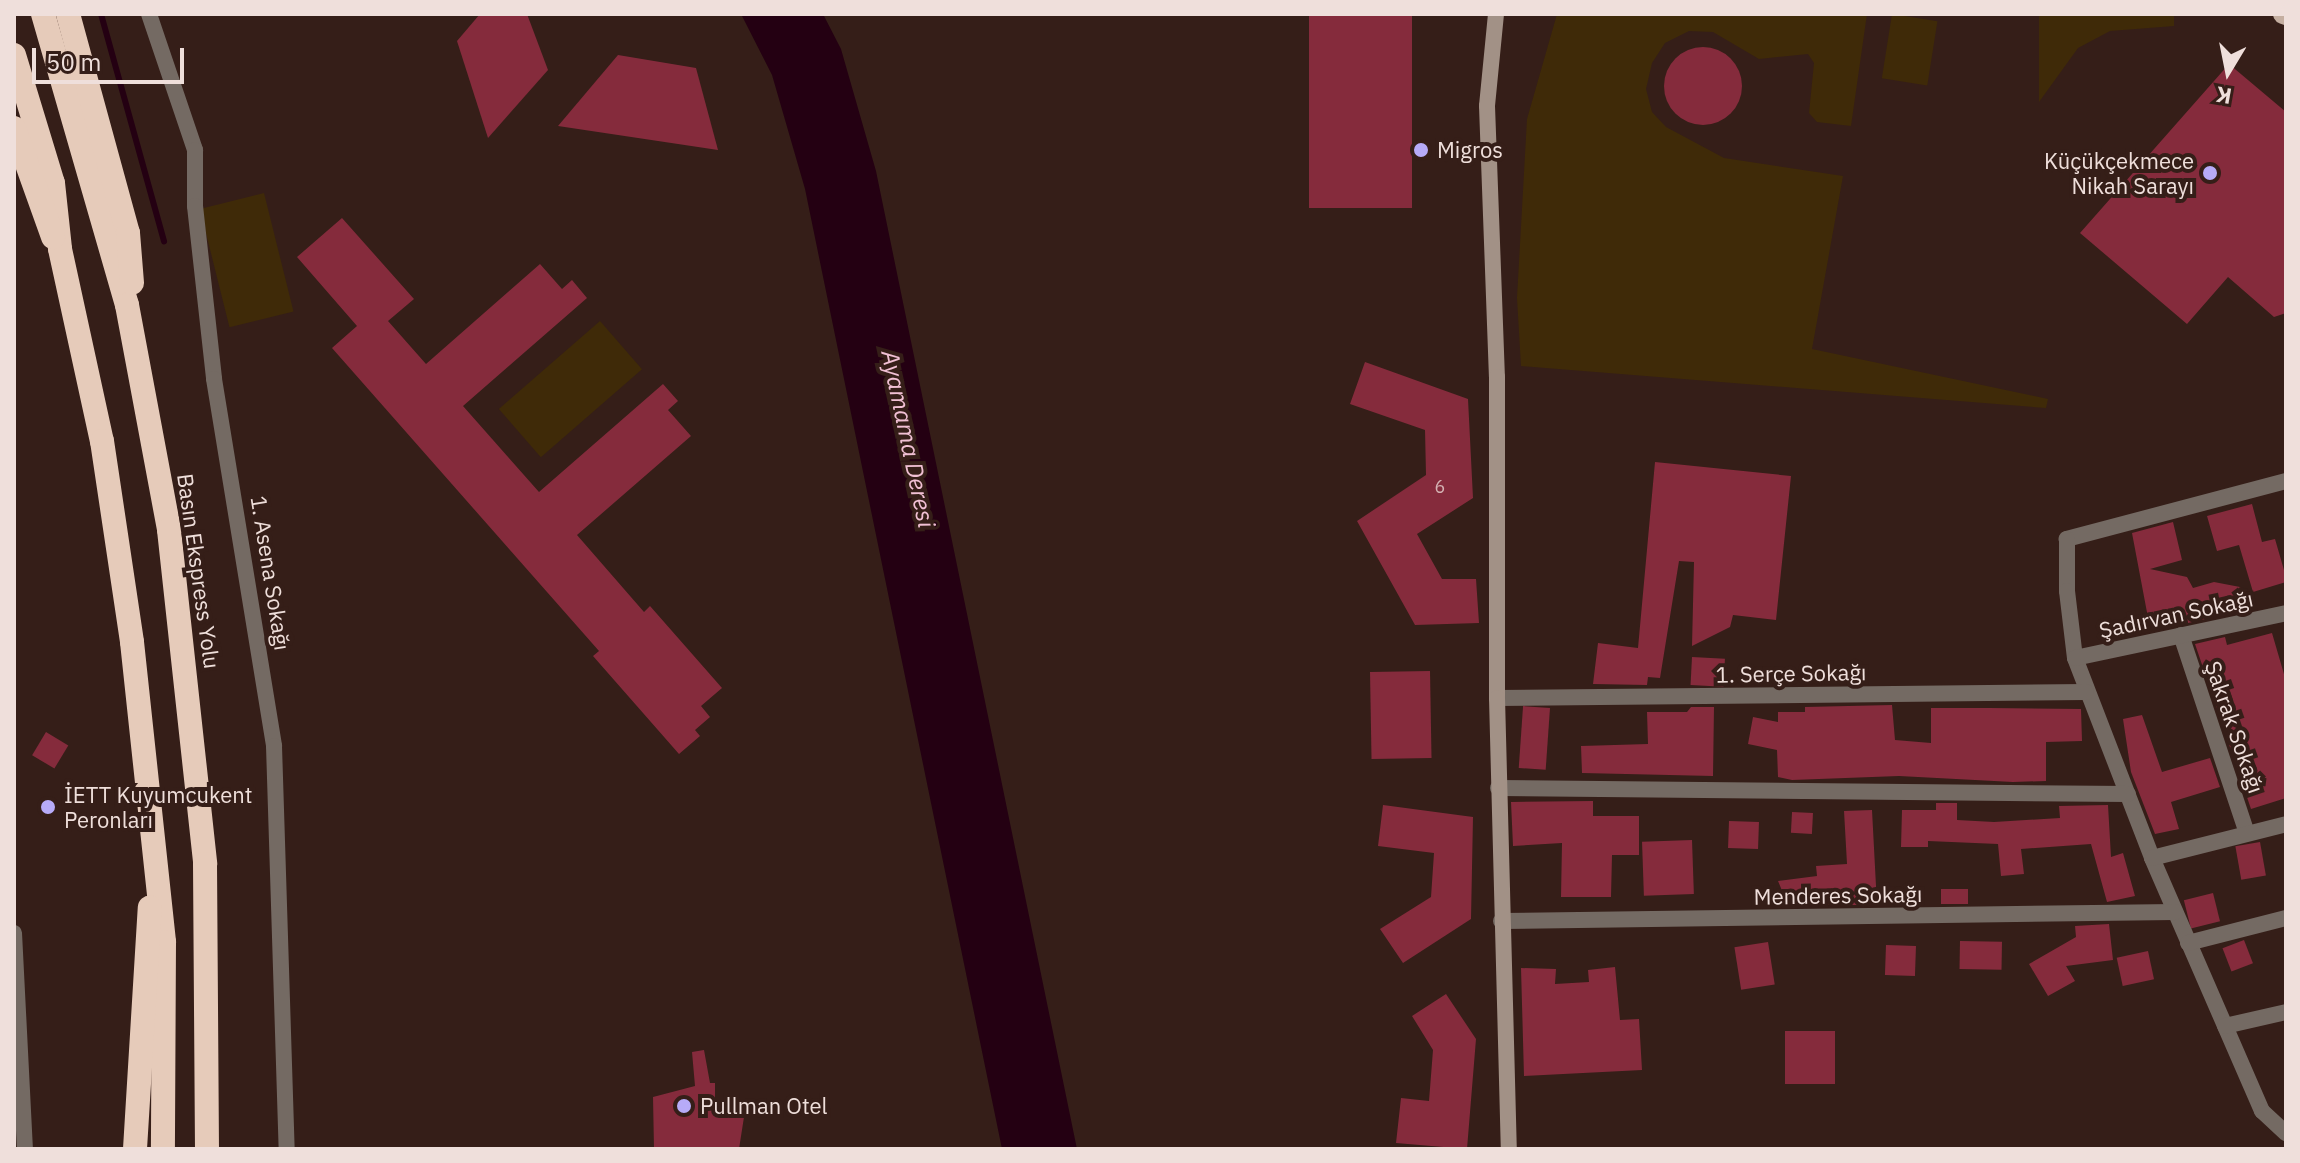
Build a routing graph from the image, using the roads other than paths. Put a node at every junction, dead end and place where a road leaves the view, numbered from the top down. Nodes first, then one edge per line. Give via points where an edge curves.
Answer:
1 (43, 14) edge
2 (68, 14) edge
3 (149, 14) edge
4 (1496, 14) edge
5 (14, 55) edge
6 (14, 128) edge
7 (60, 249) junction
8 (127, 305) junction
9 (2286, 481) edge
10 (2285, 618) edge
11 (2181, 635) junction
12 (2075, 658) junction
13 (2086, 692) junction
14 (1497, 698) junction
15 (1498, 788) junction
16 (2128, 794) junction
17 (2286, 824) edge
18 (2247, 833) junction
19 (2152, 858) junction
20 (154, 869) junction
21 (2175, 912) junction
22 (2286, 918) edge
23 (1501, 921) junction
24 (14, 933) edge
25 (2188, 943) junction
26 (2286, 1012) edge
27 (2225, 1026) junction
28 (210, 1081) junction
29 (22, 1123) junction
30 (2286, 1133) edge
31 (17, 1149) edge
32 (25, 1149) edge
33 (135, 1149) edge
34 (163, 1149) edge
35 (207, 1149) edge
36 (213, 1149) edge
37 (287, 1149) edge
38 (1509, 1149) edge

1 - 8 highway, Basın Ekspress Yolu
2 - 8 highway via 128,233 132,280
3 - 37 street, 1. Asena Sokağı via 195,150 195,206 214,379 274,746
4 - 14 main road via 1487,106 1497,377
5 - 7 highway via 46,154
6 - 7 highway
7 - 20 highway via 115,523 144,742
8 - 28 highway, Basın Ekspress Yolu via 153,432 188,675 205,864
9 - 12 street via 2067,539
10 - 11 street, Şadırvan Sokağı
11 - 12 street, Şadırvan Sokağı
11 - 18 street, Şakrak Sokağı
12 - 13 street
13 - 14 street, 1. Serçe Sokağı
13 - 16 street
14 - 15 main road
15 - 16 street
15 - 23 main road
16 - 19 street
17 - 18 street
18 - 19 street
19 - 21 street
20 - 33 highway
20 - 34 highway via 164,942
21 - 23 street, Menderes Sokağı
21 - 25 street
22 - 25 street
23 - 38 main road
24 - 29 street
25 - 27 street
26 - 27 street
27 - 30 street via 2262,1111
28 - 35 highway, Basın Ekspress Yolu
28 - 36 highway
29 - 31 street
29 - 32 street

